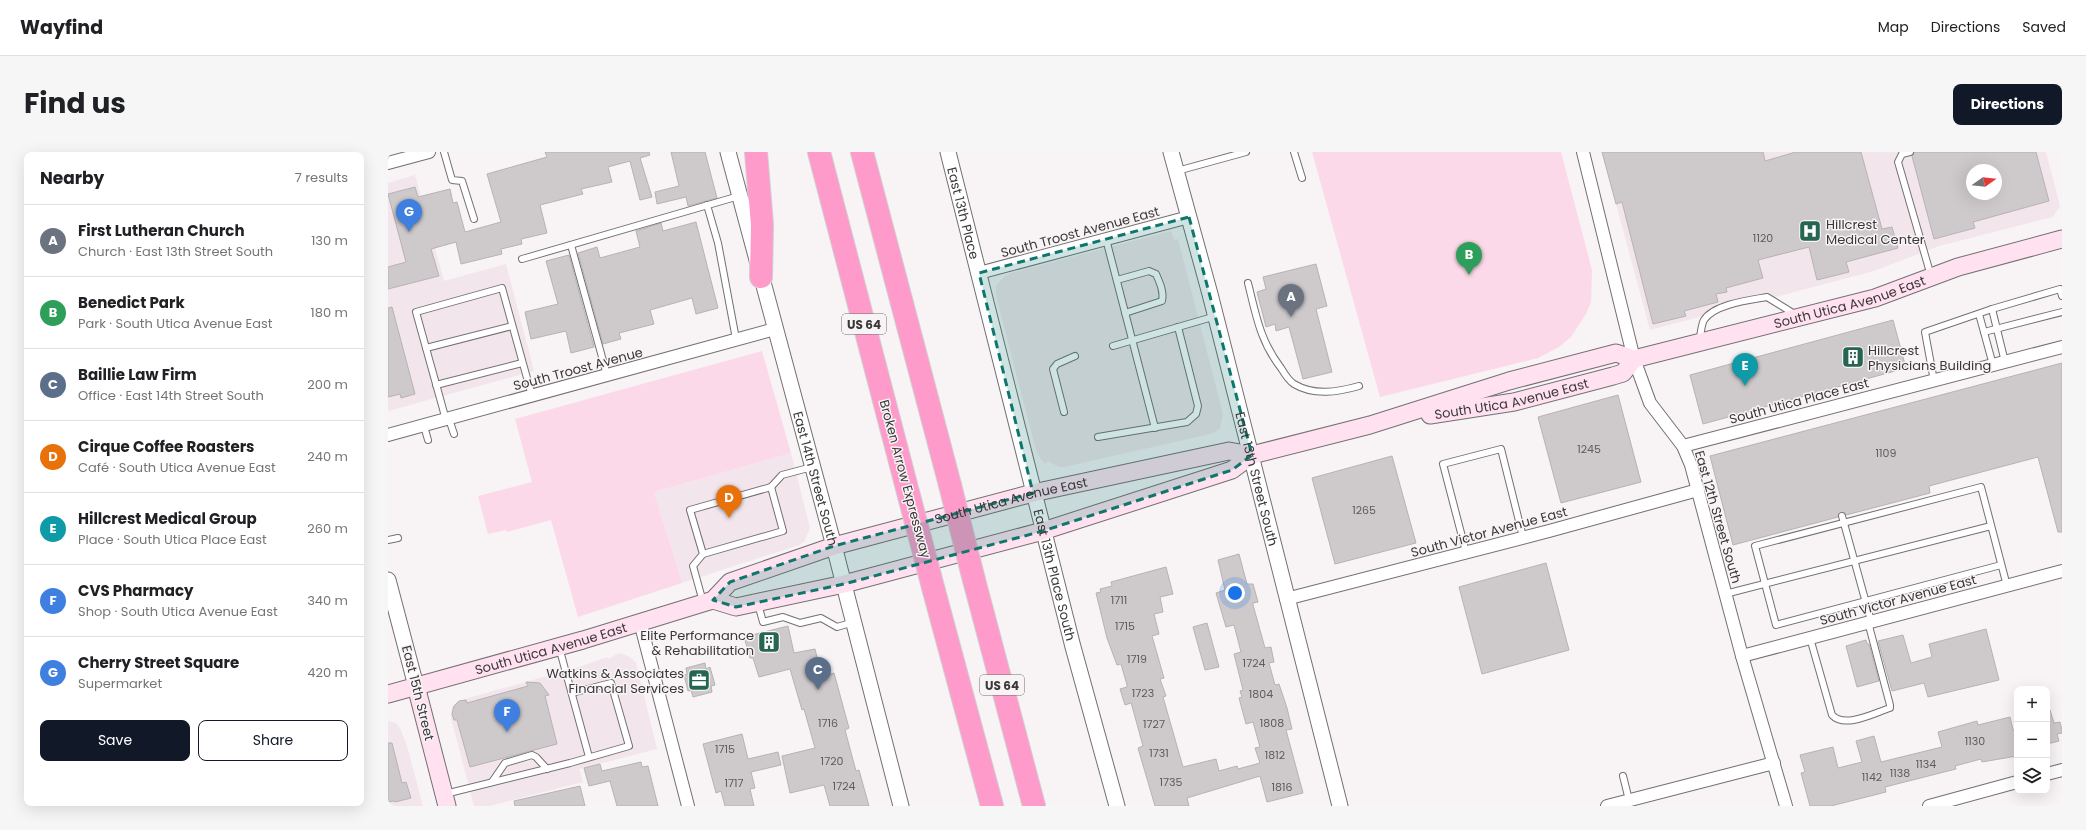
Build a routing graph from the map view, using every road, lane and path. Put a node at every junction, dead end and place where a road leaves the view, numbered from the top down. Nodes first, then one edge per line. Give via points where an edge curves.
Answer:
1 (444, 152) edge
2 (728, 152) edge
3 (756, 152) edge
4 (819, 152) edge
5 (862, 152) edge
6 (948, 152) edge
7 (1171, 152) edge
8 (1246, 152) edge
9 (1294, 152) edge
10 (1583, 152) edge
11 (1910, 152) edge
12 (423, 153) edge
13 (388, 163) edge
14 (1176, 171) junction
15 (1302, 178) dead end
16 (740, 196) junction
17 (707, 205) junction
18 (1189, 217) junction
19 (474, 219) dead end
20 (1106, 239) junction
21 (2062, 239) edge
22 (571, 245) junction
23 (522, 259) dead end
24 (979, 273) junction
25 (1931, 276) junction
26 (761, 277) junction
27 (1117, 280) junction
28 (1248, 283) dead end
29 (2062, 296) edge
30 (1992, 309) junction
31 (2062, 312) edge
32 (1125, 313) junction
33 (1979, 314) junction
34 (1216, 316) junction
35 (1798, 318) junction
36 (512, 326) junction
37 (1178, 327) junction
38 (1997, 328) junction
39 (775, 329) junction
40 (1984, 332) junction
41 (736, 339) junction
42 (1132, 340) junction
43 (1699, 342) junction
44 (1113, 346) dead end
45 (2062, 347) edge
46 (426, 348) junction
47 (1075, 356) dead end
48 (1634, 359) junction
49 (2005, 362) junction
50 (522, 363) junction
51 (1993, 365) junction
52 (607, 375) junction
53 (1934, 380) junction
54 (436, 385) junction
55 (1359, 386) dead end
56 (532, 396) junction
57 (1064, 412) dead end
58 (448, 420) junction
59 (1381, 422) junction
60 (424, 426) junction
61 (1155, 428) junction
62 (454, 434) dead end
63 (388, 435) edge
64 (1098, 437) dead end
65 (428, 440) dead end
66 (1683, 446) junction
67 (1252, 454) junction
68 (812, 466) junction
69 (771, 487) junction
70 (1698, 490) junction
71 (1033, 493) junction
72 (1842, 519) junction
73 (1991, 526) junction
74 (1043, 531) junction
75 (1523, 537) junction
76 (398, 538) dead end
77 (388, 540) edge
78 (834, 546) junction
79 (1466, 552) junction
80 (703, 554) junction
81 (1854, 562) junction
82 (2002, 565) junction
83 (2062, 571) edge
84 (388, 580) edge
85 (844, 584) junction
86 (1765, 585) junction
87 (2007, 586) junction
88 (1726, 594) junction
89 (1286, 598) junction
90 (1865, 600) junction
91 (708, 601) junction
92 (758, 602) junction
93 (640, 622) junction
94 (854, 622) junction
95 (1870, 622) junction
96 (1810, 638) junction
97 (559, 647) junction
98 (1742, 656) junction
99 (416, 686) junction
100 (572, 693) junction
101 (388, 694) edge
102 (974, 740) junction
103 (589, 757) junction
104 (1774, 763) junction
105 (547, 769) junction
106 (2062, 770) edge
107 (2050, 773) edge
108 (1623, 776) dead end
109 (492, 782) junction
110 (2014, 783) edge
111 (446, 800) edge
112 (1033, 800) edge
113 (1629, 800) junction
114 (688, 806) edge
115 (902, 806) edge
116 (978, 806) edge
117 (992, 806) edge
118 (1117, 806) edge
119 (1340, 806) edge
120 (1607, 806) edge
121 (1786, 806) edge
122 (1929, 806) edge

1 - 19 lane via 452,180 462,181
2 - 16 street, East 14th Street South
3 - 26 highway via 762,225
4 - 102 highway, Broken Arrow Expressway / US 64, bridge
5 - 112 highway, US 64, bridge
6 - 24 street, East 13th Place
7 - 14 street, East 13th Street South
8 - 14 lane
9 - 15 lane
10 - 48 street, East 12th Street South
11 - 25 lane via 1902,154 1898,162
12 - 13 street
14 - 18 street, East 13th Street South
16 - 17 lane
16 - 26 street, East 14th Street South
17 - 22 lane
17 - 41 lane via 718,243
18 - 20 street, South Troost Avenue East
18 - 34 street, East 13th Street South
20 - 24 street, South Troost Avenue East
20 - 27 lane
21 - 25 main road, South Utica Avenue East
22 - 23 lane
22 - 52 lane
24 - 71 street, East 13th Place South
25 - 35 main road, South Utica Avenue East via 1875,298
26 - 39 street, East 14th Street South
27 - 32 lane
27 - 32 lane via 1149,271 1156,274 1163,296 1162,301
28 - 55 lane via 1260,334 1269,352 1293,383 1306,390 1322,392
29 - 30 lane via 2060,289
30 - 33 lane
30 - 38 lane
31 - 38 lane
32 - 42 lane
33 - 40 lane
33 - 53 lane via 1925,332
34 - 37 lane
34 - 67 street, East 13th Street South
35 - 43 main road, South Utica Avenue East
35 - 43 lane via 1789,308 1767,296 1738,302 1714,310 1704,320
36 - 46 lane
36 - 46 lane via 502,288 416,312
36 - 50 lane
37 - 42 lane
37 - 61 lane via 1198,406 1196,414 1186,422
38 - 40 lane
38 - 49 lane
39 - 41 street, South Troost Avenue
39 - 68 street, East 14th Street South
40 - 51 lane
41 - 52 street, South Troost Avenue
42 - 44 lane
42 - 61 lane
43 - 48 main road, South Utica Avenue East
45 - 49 street, South Utica Place East
46 - 54 lane
47 - 57 lane via 1057,364 1053,369
48 - 59 main road, South Utica Avenue East via 1616,353 1508,381
48 - 59 main road, South Utica Avenue East via 1623,373 1514,402
48 - 66 street, East 12th Street South via 1650,403
49 - 51 street, South Utica Place East
50 - 54 lane
50 - 56 lane
51 - 53 street, South Utica Place East
52 - 56 street, South Troost Avenue
53 - 66 street, South Utica Place East
54 - 58 lane
56 - 58 street, South Troost Avenue
58 - 60 street, South Troost Avenue
58 - 62 lane
59 - 67 main road, South Utica Avenue East
60 - 63 street, South Troost Avenue
60 - 65 lane
61 - 64 lane
66 - 70 street, East 12th Street South
67 - 71 main road, South Utica Avenue East via 1229,451
67 - 74 main road, South Utica Avenue East via 1232,470
67 - 89 street, East 13th Street South
68 - 69 lane via 782,475
68 - 78 street, East 14th Street South
69 - 80 lane via 783,531
69 - 80 lane via 690,510
70 - 75 street, South Victor Avenue East
70 - 88 street, East 12th Street South
71 - 74 street, East 13th Place South
71 - 78 main road, South Utica Avenue East
72 - 73 lane via 1981,487
72 - 81 lane
72 - 86 lane via 1755,546
73 - 81 lane
73 - 82 lane
74 - 85 main road, South Utica Avenue East
74 - 118 street, East 13th Place South
75 - 79 street, South Victor Avenue East
75 - 79 lane via 1501,449 1443,464
76 - 77 lane
78 - 85 street, East 14th Street South
78 - 91 main road, South Utica Avenue East via 730,582
79 - 89 street, South Victor Avenue East
80 - 91 lane via 693,566
81 - 86 lane
81 - 90 lane
82 - 87 lane
82 - 90 lane
83 - 87 street, South Victor Avenue East
84 - 99 street, East 15th Street
85 - 92 main road, South Utica Avenue East
85 - 94 street, East 14th Street South
86 - 88 lane
86 - 90 lane via 1776,625
87 - 95 street, South Victor Avenue East
88 - 98 street, East 12th Street South
89 - 119 street, East 13th Street South
90 - 95 lane
91 - 92 main road, South Utica Avenue East via 736,607
91 - 93 main road, South Utica Avenue East
92 - 94 lane via 763,622 783,618 800,623 821,618 837,627
93 - 97 main road, South Utica Avenue East
93 - 114 street
94 - 115 street, East 14th Street South
95 - 96 street, South Victor Avenue East
95 - 96 lane via 1890,708 1859,718 1845,721 1836,720 1832,716
96 - 98 street, South Victor Avenue East
97 - 99 main road, South Utica Avenue East
97 - 100 lane
98 - 104 street, East 12th Street South
99 - 101 main road, South Utica Avenue East
99 - 111 main road, East 15th Street
100 - 103 lane
100 - 103 lane via 611,683 629,746
102 - 116 highway
102 - 117 highway, Broken Arrow Expressway / US 64
103 - 105 lane
104 - 113 street
104 - 121 street, East 12th Street South
105 - 109 lane
105 - 109 lane via 532,755 505,763
106 - 107 street
108 - 113 lane
109 - 111 lane
110 - 122 street
113 - 120 street

